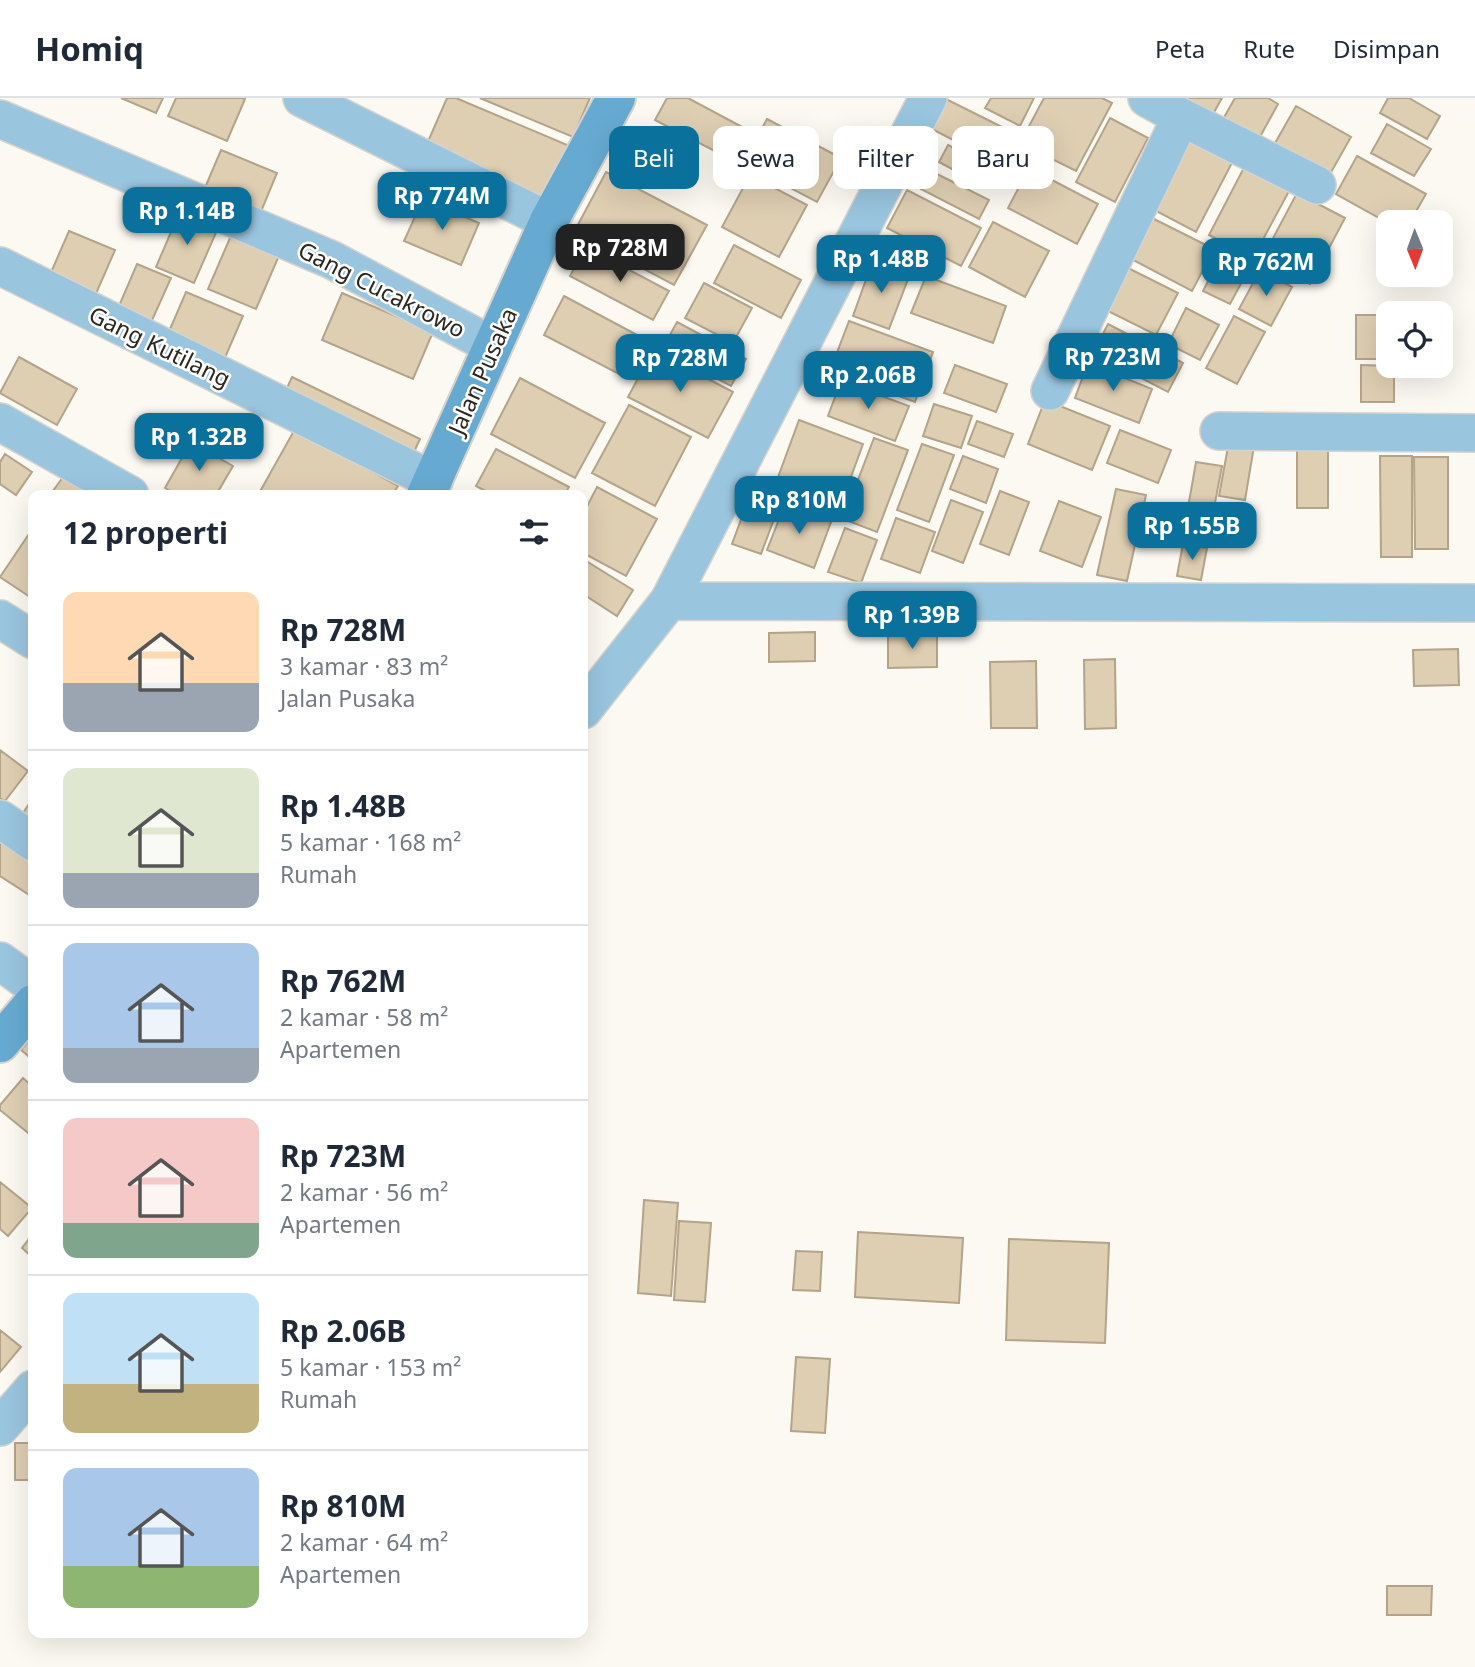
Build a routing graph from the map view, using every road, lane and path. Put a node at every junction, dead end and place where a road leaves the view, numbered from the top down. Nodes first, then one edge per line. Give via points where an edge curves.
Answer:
1 (302, 98) edge
2 (616, 98) edge
3 (928, 98) edge
4 (1147, 98) edge
5 (1181, 117) junction
6 (0, 119) edge
7 (1317, 185) dead end
8 (549, 221) junction
9 (0, 266) edge
10 (493, 346) junction
11 (1050, 391) dead end
12 (0, 422) edge
13 (1219, 431) dead end
14 (1475, 433) edge
15 (430, 488) edge
16 (121, 490) edge
17 (669, 601) junction
18 (1475, 603) edge
19 (0, 619) edge
20 (28, 637) edge
21 (588, 704) edge
22 (0, 819) edge
23 (28, 839) edge
24 (0, 961) edge
25 (28, 981) edge
26 (28, 1010) edge
27 (0, 1043) edge
28 (28, 1395) edge
29 (0, 1427) edge

1 - 8 street
2 - 8 main road, Jalan Pusaka
3 - 17 street
4 - 5 street
5 - 7 street
5 - 11 street
6 - 10 street, Gang Cucakrowo via 332,260
8 - 10 main road, Jalan Pusaka
9 - 15 street, Gang Kutilang
10 - 15 main road, Jalan Pusaka
12 - 16 street
13 - 14 street
17 - 18 street
17 - 21 street
19 - 20 street
22 - 23 street
24 - 25 street
26 - 27 main road
28 - 29 street

